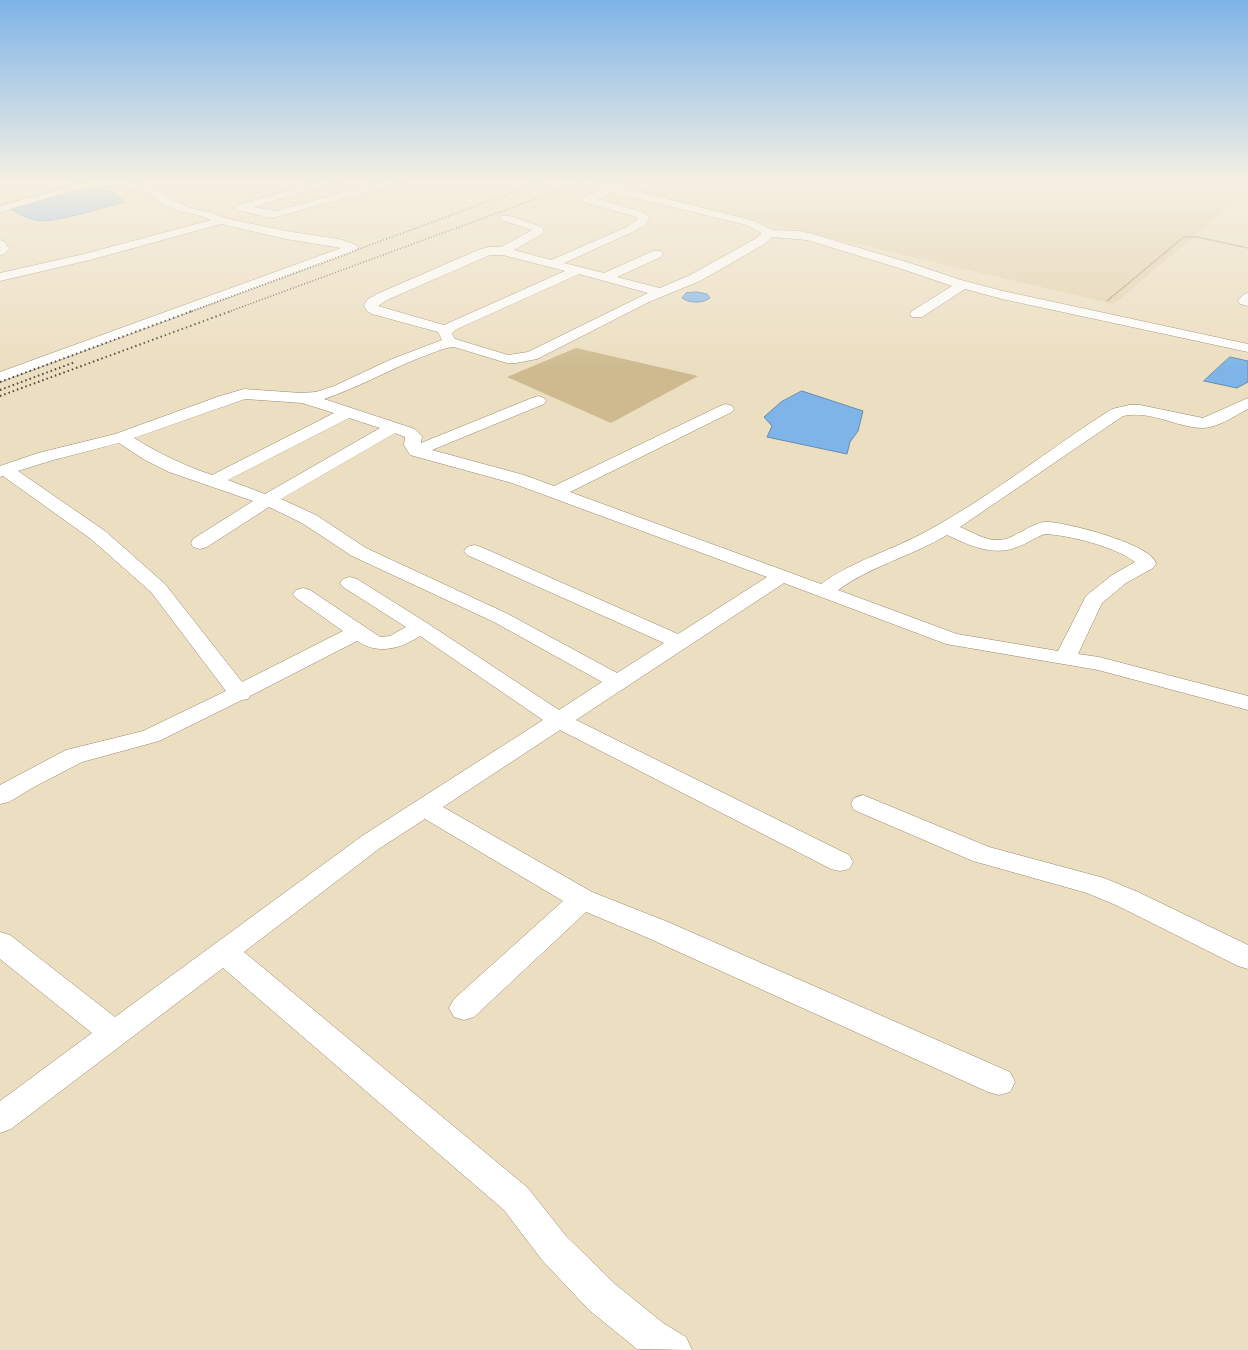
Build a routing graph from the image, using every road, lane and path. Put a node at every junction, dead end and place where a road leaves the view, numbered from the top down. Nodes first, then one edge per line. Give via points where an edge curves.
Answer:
1 (133, 243) edge
2 (338, 243) edge
3 (518, 243) edge
4 (601, 243) edge
5 (758, 243) edge
6 (828, 243) edge
7 (1175, 243) edge
8 (1224, 243) edge
9 (0, 244) edge
10 (1248, 248) edge
11 (0, 251) edge
12 (503, 251) junction
13 (657, 254) dead end
14 (554, 263) junction
15 (578, 270) junction
16 (0, 277) edge
17 (606, 277) junction
18 (963, 285) junction
19 (660, 292) junction
20 (1248, 297) edge
21 (1248, 302) edge
22 (917, 314) dead end
23 (1090, 315) junction
24 (448, 337) junction
25 (1248, 348) edge
26 (0, 377) edge
27 (302, 398) junction
28 (538, 401) dead end
29 (1248, 403) edge
30 (726, 409) dead end
31 (348, 412) junction
32 (1228, 413) junction
33 (1248, 420) edge
34 (394, 427) junction
35 (121, 437) junction
36 (416, 450) junction
37 (3, 471) edge
38 (213, 481) junction
39 (556, 492) junction
40 (267, 500) junction
41 (945, 528) junction
42 (200, 543) dead end
43 (474, 550) dead end
44 (782, 576) junction
45 (350, 583) dead end
46 (824, 591) junction
47 (303, 594) dead end
48 (420, 627) junction
49 (358, 632) junction
50 (680, 642) junction
51 (1065, 659) junction
52 (618, 682) junction
53 (240, 694) junction
54 (1248, 703) edge
55 (560, 721) junction
56 (0, 796) edge
57 (863, 804) dead end
58 (425, 808) junction
59 (840, 862) dead end
60 (582, 899) junction
61 (0, 943) edge
62 (224, 952) junction
63 (1248, 958) edge
64 (464, 1008) dead end
65 (115, 1034) junction
66 (999, 1082) dead end
67 (0, 1120) edge
68 (673, 1350) edge

1 - 16 street
2 - 26 street via 352,248
3 - 12 street
4 - 14 street
5 - 19 street via 689,281
6 - 18 street
7 - 23 path
8 - 10 path
9 - 11 street via 3,249
12 - 14 street
12 - 24 street via 482,253 382,297 372,304 372,308 377,311
13 - 17 street
14 - 15 street
15 - 17 street
15 - 24 street via 456,324
17 - 19 street
18 - 22 street
18 - 23 street
19 - 24 street via 524,358 507,359
20 - 21 street via 1245,301
23 - 25 street
24 - 27 street via 424,351 338,389
27 - 31 street
27 - 35 street via 244,394
28 - 36 street
29 - 32 street
30 - 39 street
31 - 34 street
31 - 38 street
32 - 33 street
32 - 41 street via 1203,423 1146,410 1118,412
34 - 36 street via 414,436 412,445
34 - 40 street
35 - 37 street via 44,457
35 - 38 street via 163,462
36 - 39 street via 511,476
37 - 53 street via 98,535 158,588
38 - 40 street
39 - 44 street
40 - 42 street
40 - 52 street via 309,519 359,552 501,618
41 - 46 street via 908,548 849,574
41 - 51 street via 997,546 1006,546 1046,528 1061,529 1131,551 1146,560 1146,564 1119,579 1093,600
43 - 50 street
44 - 46 street
44 - 50 street
45 - 48 street
46 - 51 street via 952,640
47 - 49 street
48 - 49 street via 401,639 381,644
48 - 55 street
49 - 53 street
50 - 52 street
51 - 54 street via 1107,666
52 - 55 street
53 - 56 street via 151,736 74,756
55 - 58 street
55 - 59 street
57 - 63 street via 982,854 1095,885
58 - 60 street
58 - 62 street via 371,842
60 - 64 street
60 - 66 street via 658,930
61 - 65 street
62 - 65 street
62 - 68 street via 516,1198 554,1248 602,1297 650,1336
65 - 67 street

